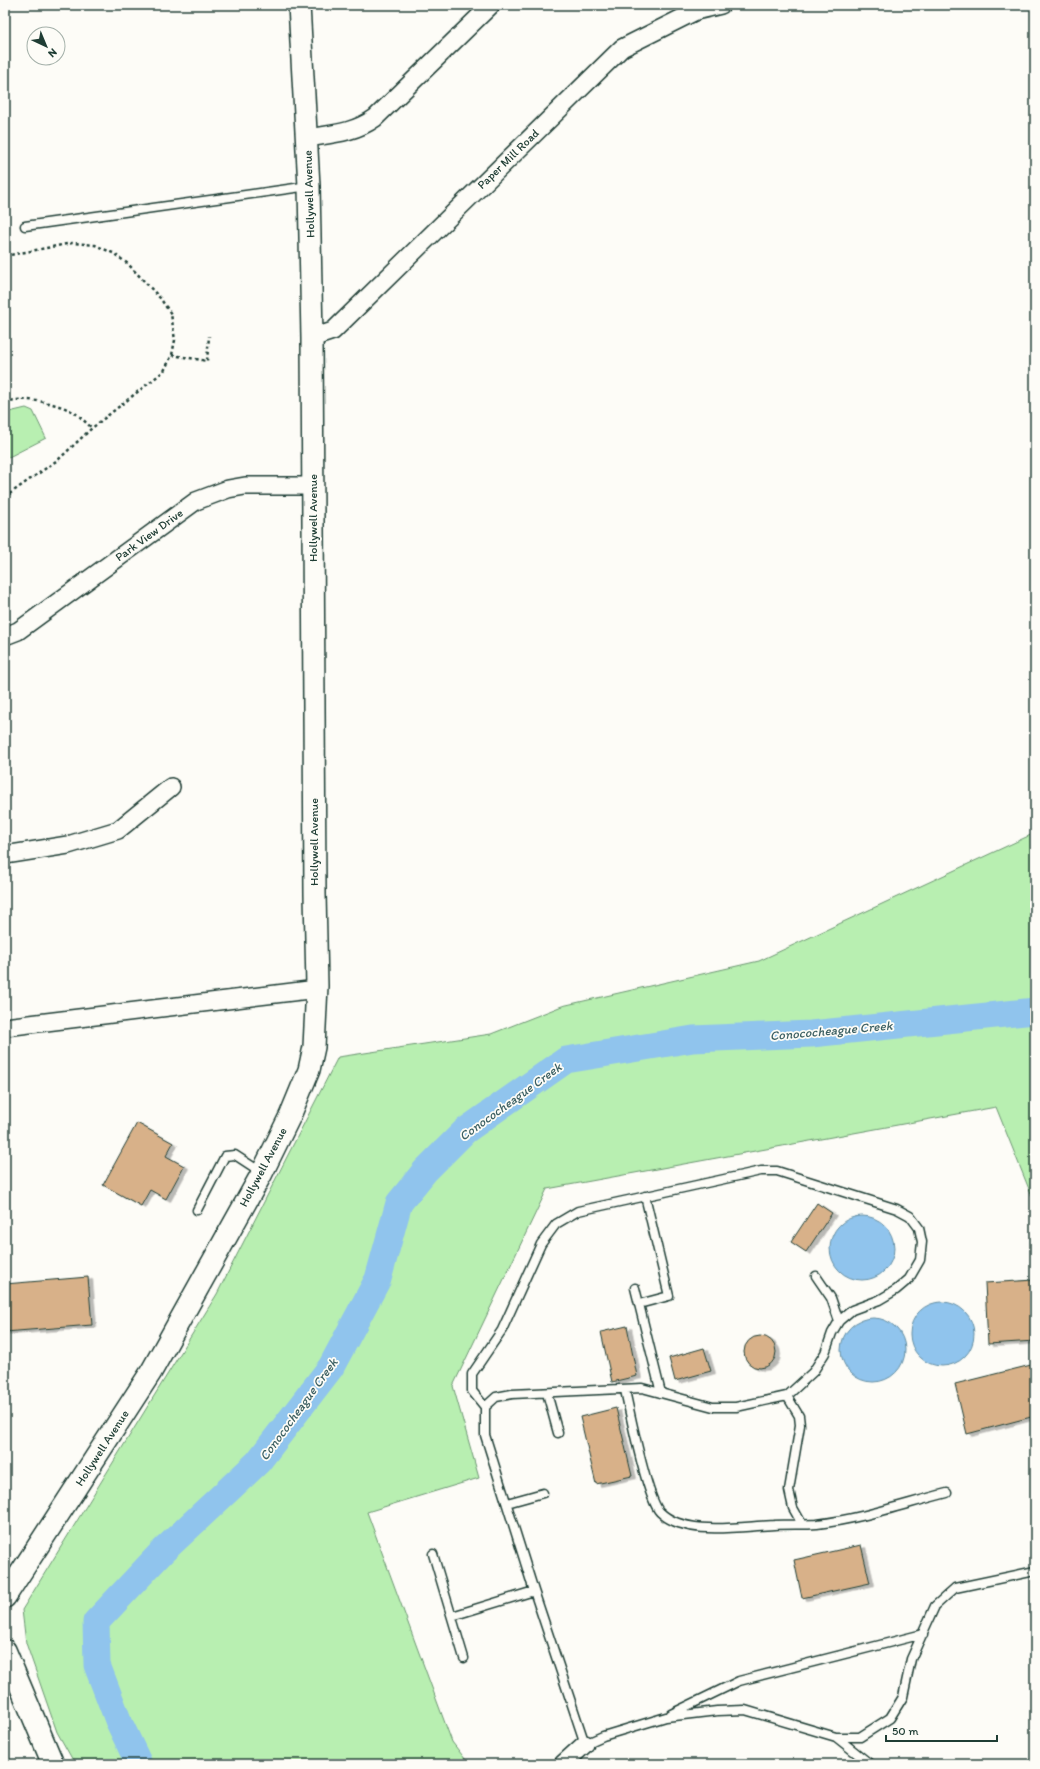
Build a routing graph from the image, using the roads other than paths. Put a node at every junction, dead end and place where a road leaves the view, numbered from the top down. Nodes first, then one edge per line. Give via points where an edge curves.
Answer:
1 (299, 5) edge
2 (492, 5) edge
3 (721, 5) edge
4 (307, 138) junction
5 (310, 186) junction
6 (25, 226) dead end
7 (312, 338) junction
8 (313, 486) junction
9 (5, 636) edge
10 (171, 787) dead end
11 (5, 855) edge
12 (317, 989) junction
13 (5, 1027) edge
14 (262, 1172) junction
15 (645, 1196) junction
16 (197, 1210) dead end
17 (816, 1276) dead end
18 (635, 1288) dead end
19 (639, 1304) junction
20 (839, 1321) junction
21 (625, 1390) junction
22 (547, 1393) junction
23 (661, 1393) junction
24 (787, 1396) junction
25 (485, 1407) junction
26 (558, 1433) dead end
27 (543, 1493) dead end
28 (946, 1493) dead end
29 (507, 1503) junction
30 (802, 1524) junction
31 (433, 1554) dead end
32 (1035, 1571) edge
33 (534, 1591) junction
34 (5, 1597) edge
35 (452, 1616) junction
36 (922, 1634) junction
37 (5, 1650) edge
38 (464, 1658) dead end
39 (666, 1717) junction
40 (836, 1737) junction
41 (585, 1744) junction
42 (53, 1764) edge
43 (563, 1764) edge
44 (870, 1764) edge

1 - 4 street, Hollywell Avenue
2 - 4 street via 375,118 349,132
3 - 7 street, Paper Mill Road via 696,11 622,48 333,331
4 - 5 street, Hollywell Avenue
5 - 6 lane
5 - 7 street, Hollywell Avenue
7 - 8 street, Hollywell Avenue
8 - 9 street, Park View Drive via 240,487 196,501 18,631
8 - 12 street, Hollywell Avenue
10 - 11 street via 118,830 68,845
12 - 13 street
12 - 14 street, Hollywell Avenue via 314,1047 309,1070
14 - 16 lane via 235,1155 225,1156
14 - 34 street, Hollywell Avenue via 151,1372
15 - 19 lane via 669,1296
15 - 20 lane via 760,1171 776,1171 897,1208 910,1216 919,1228 922,1242 920,1260 909,1279 879,1300 852,1310
15 - 25 lane via 578,1211 556,1224 541,1244 502,1330 472,1374 472,1391
17 - 20 lane via 831,1298
18 - 19 lane
19 - 23 lane
20 - 24 lane via 825,1354 813,1372
21 - 22 lane
21 - 23 lane via 642,1388
21 - 30 lane via 650,1494 659,1511 674,1522 692,1527
22 - 25 lane via 496,1397
22 - 26 lane
23 - 24 lane via 713,1407 736,1407
24 - 30 lane via 799,1416 800,1425 789,1490 793,1508
25 - 29 lane via 485,1435
27 - 29 lane
28 - 30 lane via 860,1516
29 - 33 lane
31 - 35 lane
32 - 36 lane via 955,1588 935,1606
33 - 35 lane
33 - 41 lane
35 - 38 lane
36 - 39 lane via 739,1681
36 - 40 lane via 911,1659 902,1697 890,1718 860,1737
37 - 42 street
39 - 40 lane via 745,1710
39 - 41 lane
40 - 44 lane
41 - 43 street

